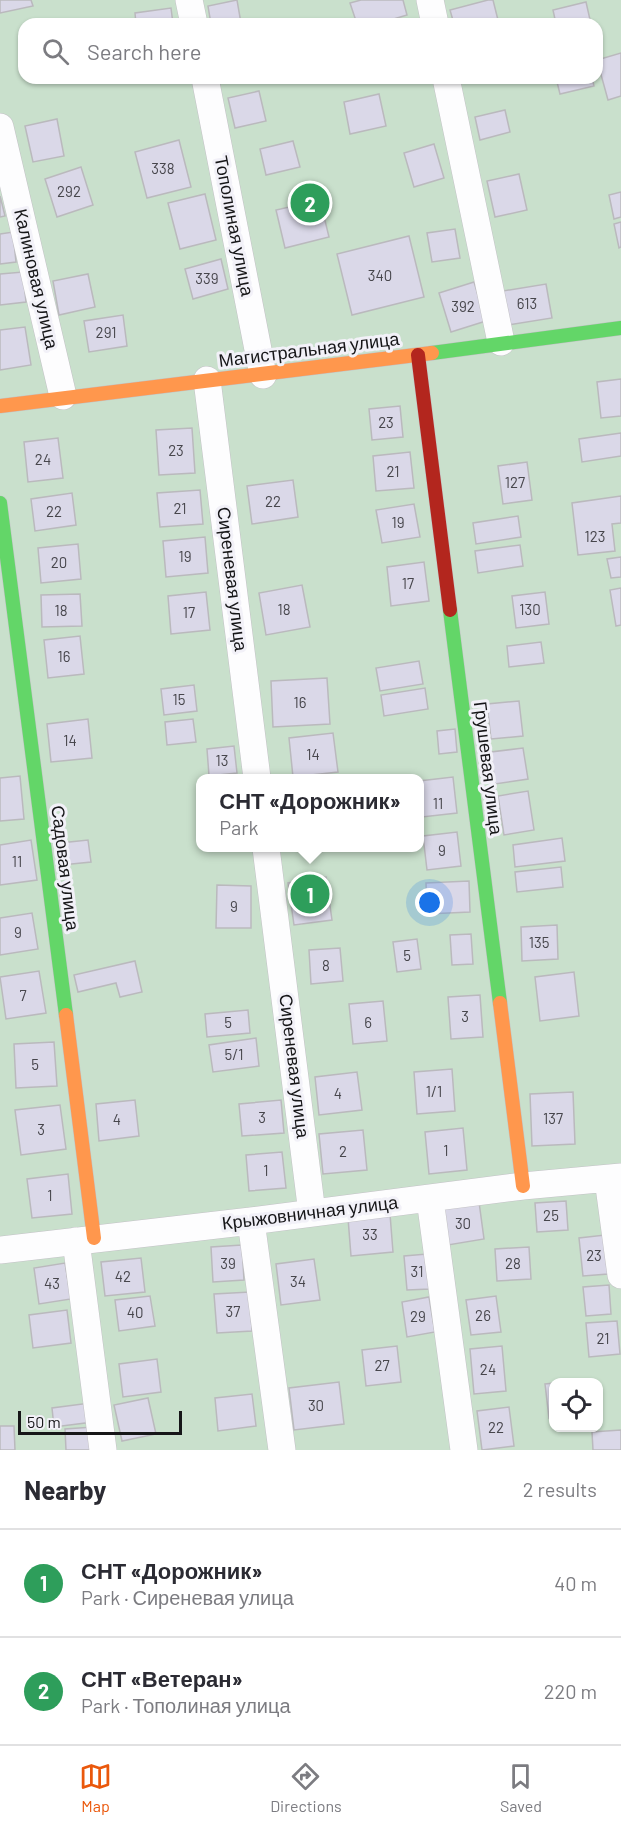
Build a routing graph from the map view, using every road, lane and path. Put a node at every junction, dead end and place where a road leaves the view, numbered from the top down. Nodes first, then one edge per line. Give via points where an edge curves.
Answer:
1 (189, 0) edge
2 (430, 0) edge
3 (193, 18) edge
4 (434, 18) edge
5 (206, 84) edge
6 (447, 84) edge
7 (0, 127) edge
8 (621, 328) edge
9 (501, 342) junction
10 (418, 356) junction
11 (263, 375) junction
12 (207, 380) junction
13 (63, 396) junction
14 (0, 406) edge
15 (0, 503) edge
16 (256, 774) edge
17 (267, 852) edge
18 (614, 1178) edge
19 (523, 1185) junction
20 (430, 1199) junction
21 (312, 1213) junction
22 (251, 1221) junction
23 (85, 1240) junction
24 (0, 1251) edge
25 (621, 1275) edge
26 (103, 1450) edge
27 (282, 1450) edge
28 (464, 1450) edge

1 - 3 street
2 - 4 street
5 - 11 street, Тополиная улица
6 - 9 street
7 - 13 street, Калиновая улица
8 - 9 street, Магистральная улица
9 - 10 street, Магистральная улица
10 - 11 street, Магистральная улица
10 - 19 street, Грушевая улица
11 - 12 street, Магистральная улица
12 - 13 street, Магистральная улица
12 - 16 street, Сиреневая улица
13 - 14 street, Магистральная улица
15 - 23 street, Садовая улица
17 - 21 street, Сиреневая улица
18 - 19 street, Крыжовничная улица
18 - 25 street
19 - 20 street, Крыжовничная улица
20 - 21 street, Крыжовничная улица
20 - 28 street
21 - 22 street, Крыжовничная улица
22 - 23 street, Крыжовничная улица
22 - 27 street
23 - 24 street, Крыжовничная улица
23 - 26 street

